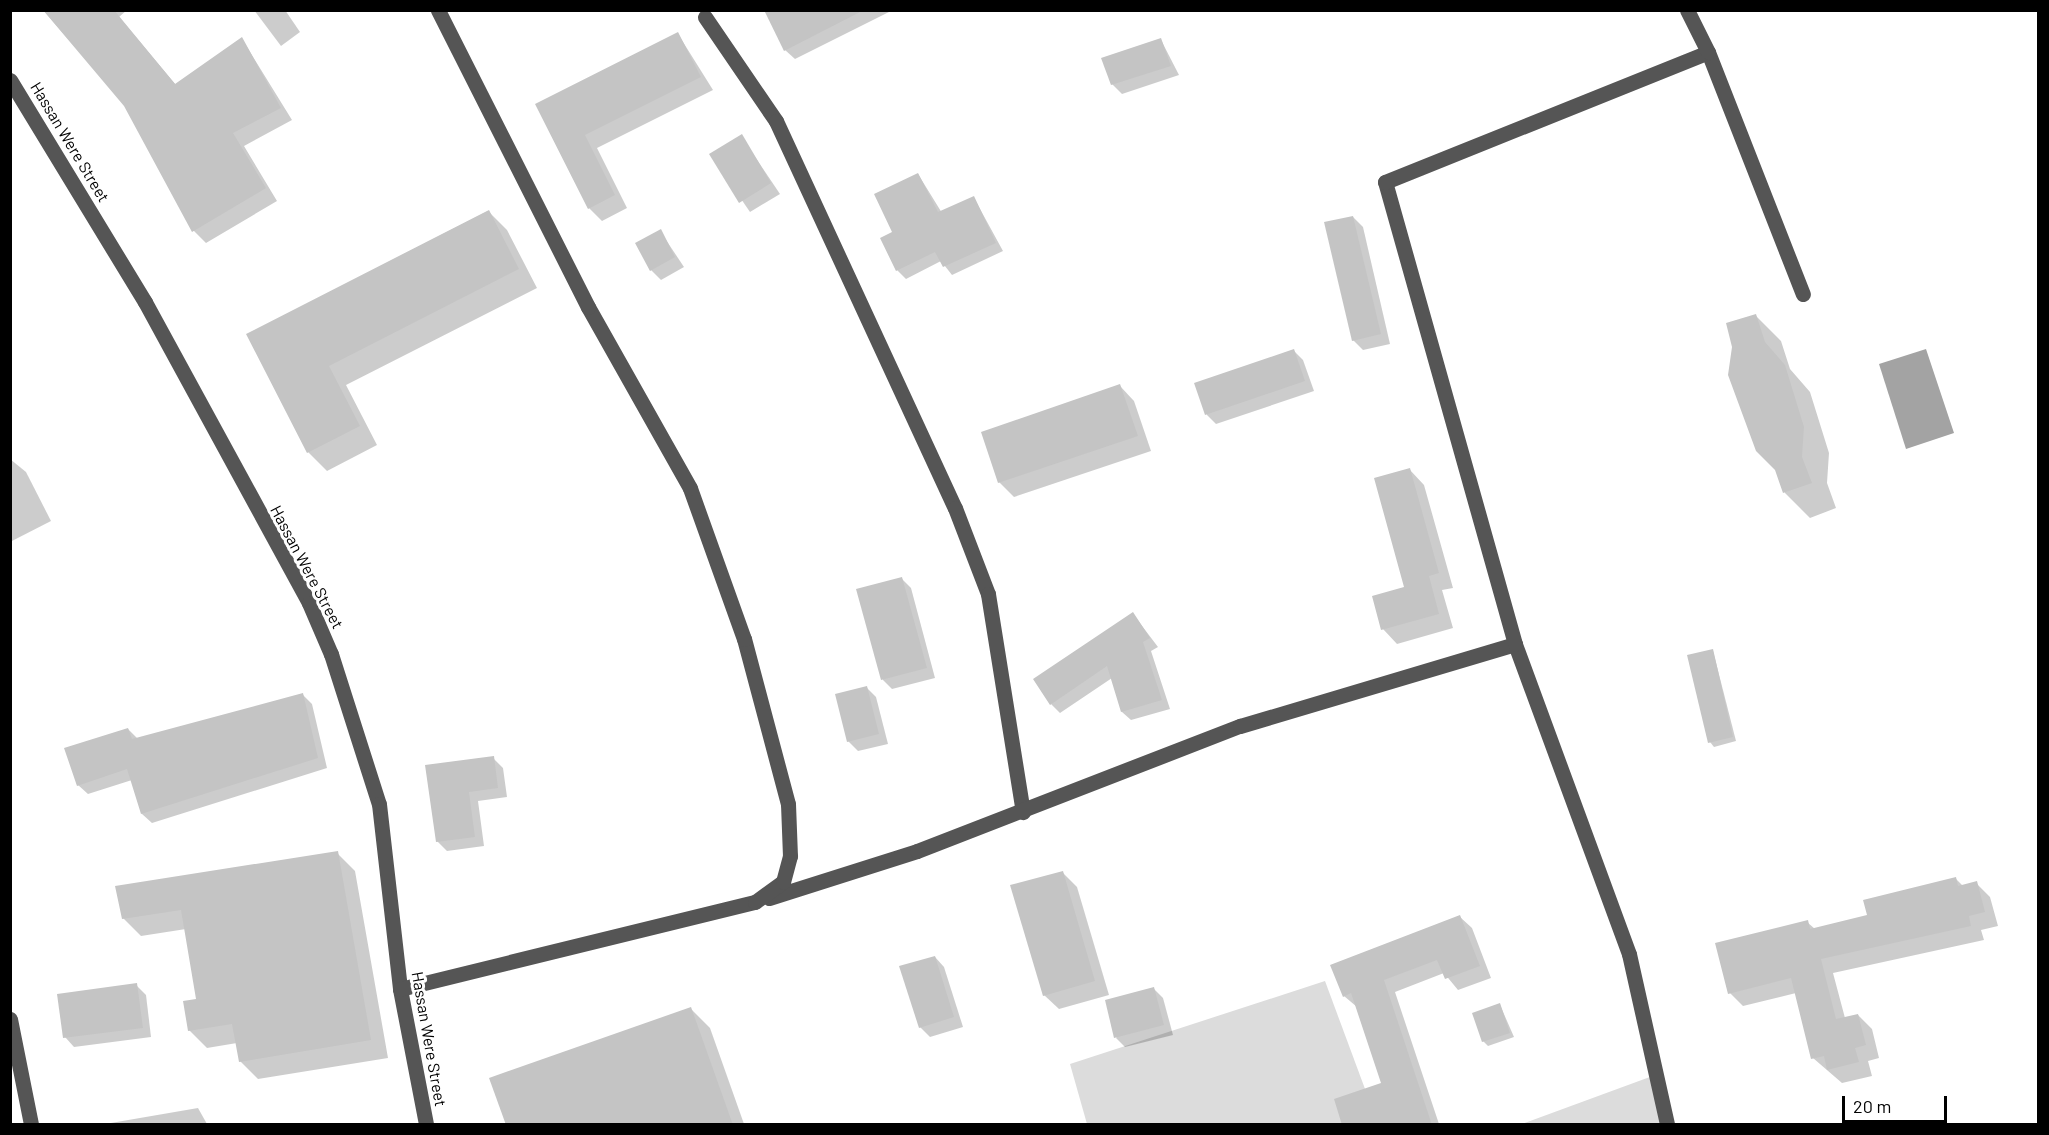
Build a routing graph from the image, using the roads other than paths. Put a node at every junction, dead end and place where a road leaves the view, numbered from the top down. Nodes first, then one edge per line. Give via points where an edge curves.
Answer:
1 (438, 10) edge
2 (1687, 10) edge
3 (705, 17) dead end
4 (1708, 52) junction
5 (10, 80) edge
6 (1803, 294) dead end
7 (1515, 644) junction
8 (1023, 812) junction
9 (755, 902) junction
10 (400, 989) junction
11 (10, 1018) edge
12 (31, 1125) edge
13 (426, 1125) edge
14 (1666, 1125) edge

1 - 9 street via 588,307 690,488 714,552 744,639 788,804 790,856 783,882
2 - 4 street
3 - 8 street via 776,121 955,508 988,594
4 - 6 street
4 - 7 street via 1385,182
5 - 10 street, Hassan Were Street via 145,302 322,634 379,804
7 - 8 street via 1240,726
7 - 14 street via 1629,954
8 - 9 street
9 - 10 street
10 - 13 street, Hassan Were Street
11 - 12 street

